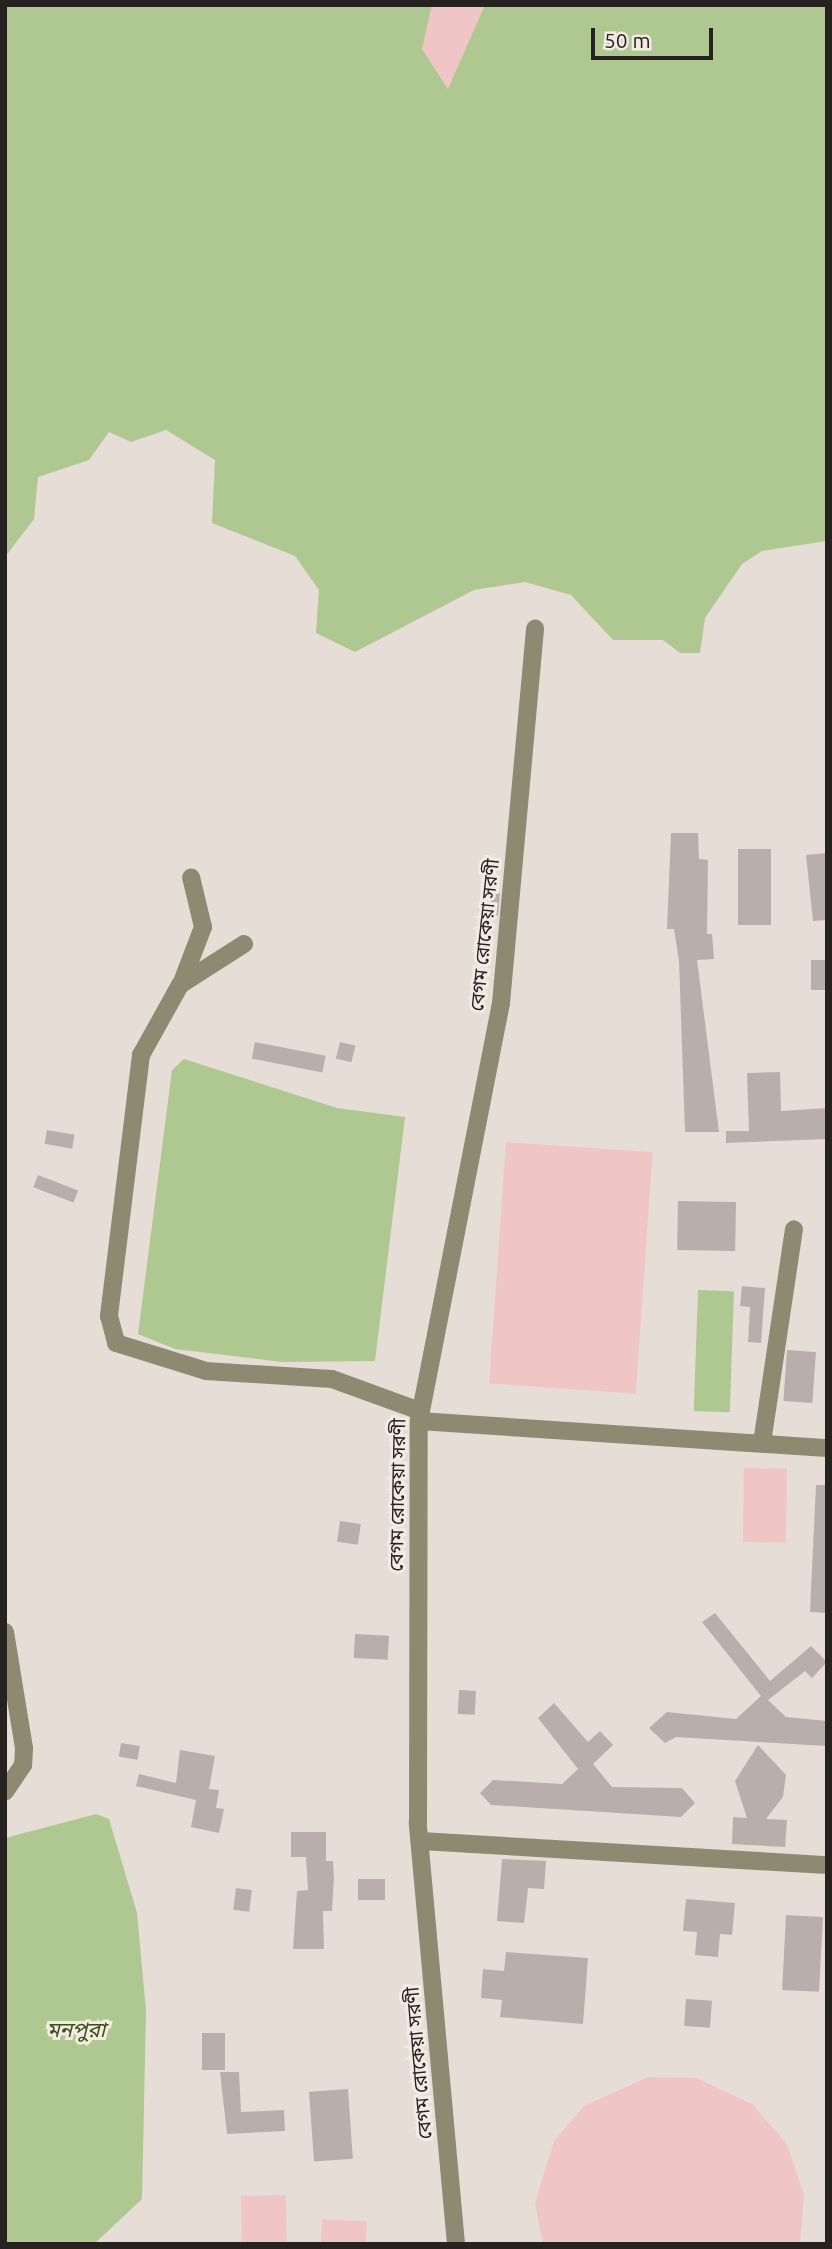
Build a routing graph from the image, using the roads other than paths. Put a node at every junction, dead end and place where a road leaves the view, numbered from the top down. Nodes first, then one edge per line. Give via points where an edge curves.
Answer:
1 (535, 629) dead end
2 (191, 877) dead end
3 (244, 944) dead end
4 (180, 985) junction
5 (794, 1229) dead end
6 (419, 1416) junction
7 (762, 1443) junction
8 (827, 1448) edge
9 (5, 1632) edge
10 (5, 1792) edge
11 (421, 1841) junction
12 (827, 1865) edge
13 (456, 2244) edge

1 - 6 street, বেগম রোকেয়া সরণী via 501,1003
2 - 4 street via 203,926
3 - 4 street
4 - 6 street via 141,1055 109,1316 116,1343 206,1371 332,1379
5 - 7 street
6 - 7 street
6 - 11 street, বেগম রোকেয়া সরণী
7 - 8 street
9 - 10 street via 24,1748 23,1765
11 - 12 street
11 - 13 street, বেগম রোকেয়া সরণী

